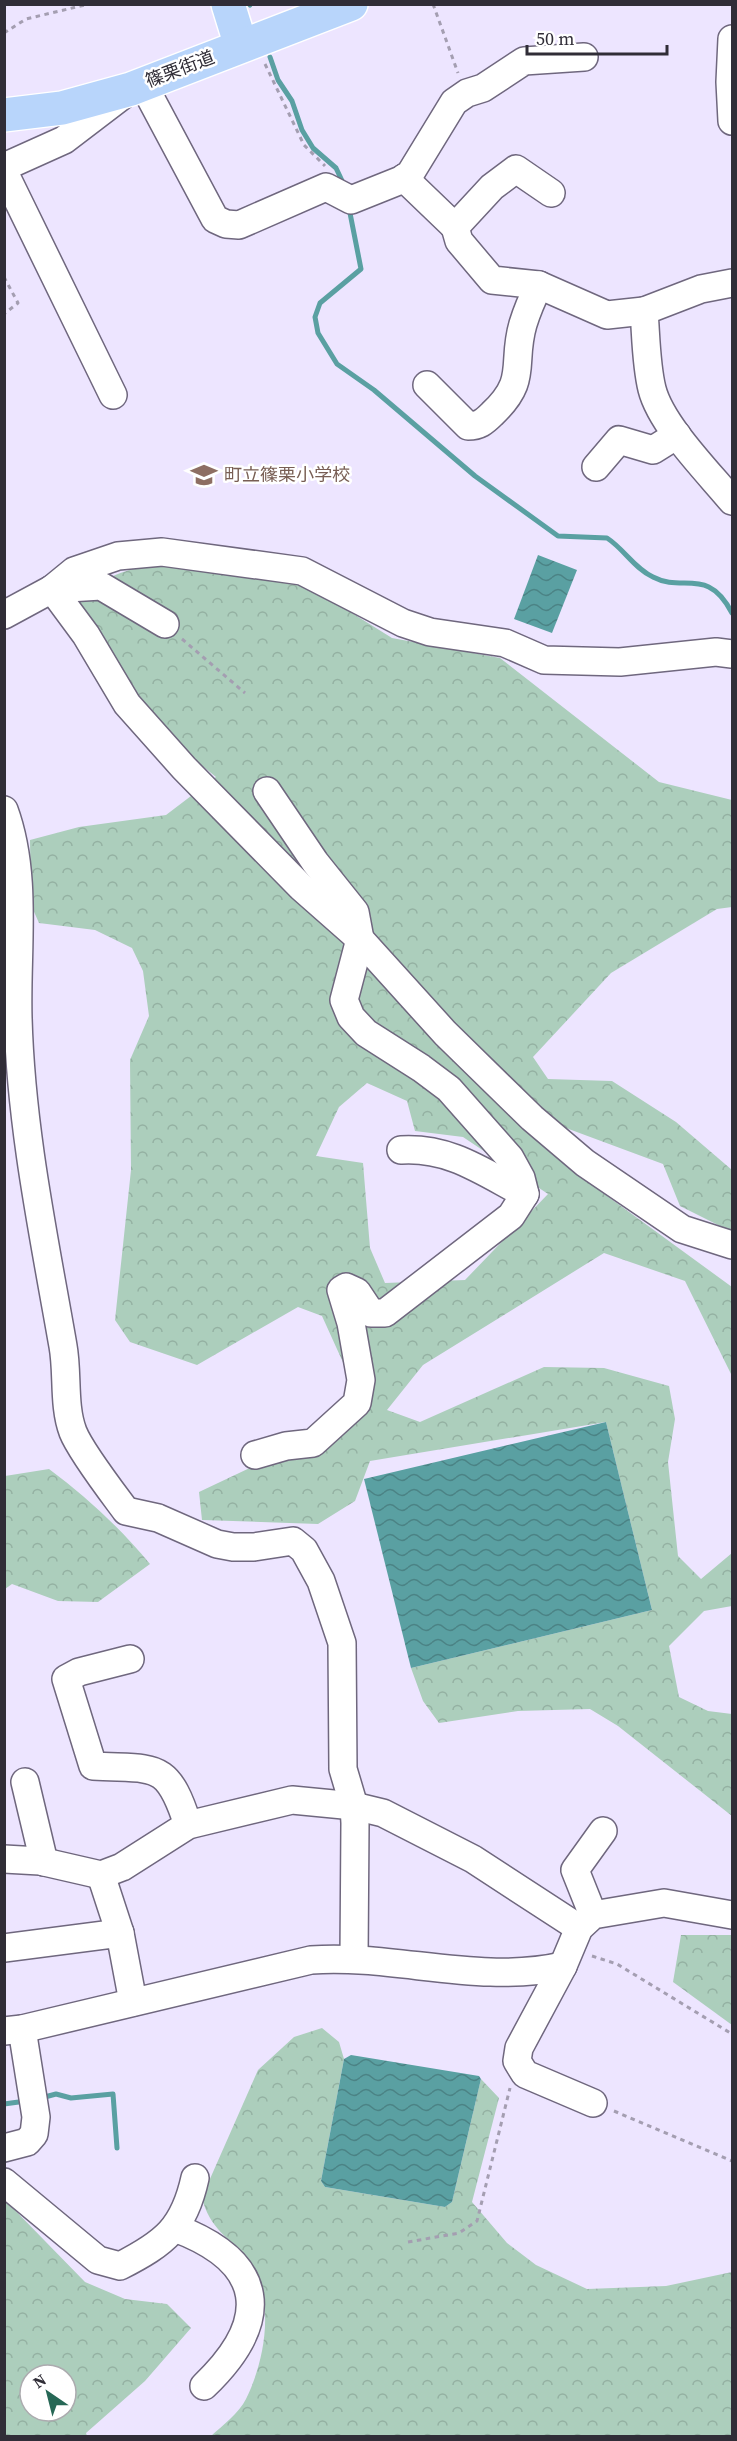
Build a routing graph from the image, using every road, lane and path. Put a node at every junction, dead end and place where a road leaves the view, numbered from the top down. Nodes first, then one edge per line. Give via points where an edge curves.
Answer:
1 (89, 4) edge
2 (228, 4) edge
3 (351, 4) edge
4 (433, 4) edge
5 (4, 33) edge
6 (732, 39) edge
7 (249, 43) junction
8 (584, 57) dead end
9 (137, 86) junction
10 (467, 93) junction
11 (4, 115) edge
12 (732, 121) edge
13 (4, 167) edge
14 (4, 172) edge
15 (404, 178) junction
16 (338, 193) junction
17 (550, 193) dead end
18 (454, 227) junction
19 (4, 277) edge
20 (732, 283) edge
21 (540, 285) junction
22 (644, 311) junction
23 (4, 314) edge
24 (427, 385) dead end
25 (113, 395) dead end
26 (677, 435) junction
27 (596, 467) dead end
28 (732, 501) edge
29 (52, 589) junction
30 (4, 615) edge
31 (165, 624) joint
32 (732, 654) edge
33 (245, 693) dead end
34 (267, 791) dead end
35 (4, 810) edge
36 (360, 939) junction
37 (401, 1150) dead end
38 (525, 1194) junction
39 (732, 1245) edge
40 (255, 1455) dead end
41 (130, 1659) dead end
42 (25, 1782) dead end
43 (354, 1806) junction
44 (188, 1825) junction
45 (603, 1832) dead end
46 (4, 1859) edge
47 (44, 1862) junction
48 (101, 1875) junction
49 (732, 1915) edge
50 (120, 1933) junction
51 (576, 1940) junction
52 (4, 1948) edge
53 (354, 1958) junction
54 (133, 2002) junction
55 (13, 2030) edge
56 (732, 2034) edge
57 (518, 2061) junction
58 (593, 2103) joint
59 (4, 2148) edge
60 (732, 2161) edge
61 (195, 2178) dead end
62 (4, 2182) edge
63 (175, 2228) junction
64 (408, 2242) dead end
65 (204, 2386) dead end

1 - 5 path via 26,19
2 - 7 main road
3 - 7 main road, 篠栗街道
4 - 10 path
6 - 12 street
7 - 9 main road, 篠栗街道
7 - 16 path via 304,145 338,182
8 - 10 street via 524,61 483,88
9 - 11 main road, 篠栗街道 via 62,108
9 - 13 street via 64,140
9 - 16 street via 215,219 239,225 326,187
10 - 15 street via 454,102
14 - 25 street
15 - 16 street via 351,200
15 - 18 street
17 - 18 street via 516,168
18 - 21 street via 459,241 492,280
19 - 23 path via 18,303
20 - 22 street via 701,289
21 - 22 street via 607,315
21 - 24 street via 523,326 515,386 490,417 477,426 468,426
22 - 26 street via 652,390
26 - 27 street via 653,450 619,440
26 - 28 street
29 - 30 street
29 - 31 street via 100,586
29 - 32 street via 74,571 107,560 162,552 302,572 403,623 430,632 506,644 544,660 620,662 716,652
29 - 36 street via 86,635 127,704 301,887
31 - 33 path
34 - 36 street via 355,912
35 - 43 street via 14,846 18,894 21,1091 65,1358 73,1432 126,1511 158,1518 217,1544 254,1547 293,1540 304,1550 321,1581 342,1643 343,1769
36 - 38 street via 344,1000 351,1017 366,1034 449,1089 510,1158
36 - 39 street via 446,1033 532,1118 585,1162 681,1229
37 - 38 street via 433,1149
38 - 40 street via 511,1216 385,1313 371,1312 357,1292 346,1287 341,1290 361,1380 357,1403 313,1443
41 - 44 street via 66,1679 93,1766 148,1769 166,1777
42 - 47 street
43 - 44 street via 292,1800
43 - 51 street via 382,1813 473,1859
43 - 53 street
44 - 48 street via 122,1867
45 - 51 street via 575,1870
46 - 47 street
47 - 48 street
48 - 50 street
49 - 51 street via 664,1903
50 - 52 street
50 - 54 street
51 - 53 street via 534,1973 503,1975
51 - 56 path
51 - 57 street via 519,2048
53 - 54 street via 311,1960
54 - 55 street
55 - 59 street via 36,2117 34,2134 27,2142
57 - 58 street via 525,2074
57 - 64 path via 477,2221 459,2233
58 - 60 path
61 - 63 street via 188,2208
62 - 63 street via 98,2260 120,2266 143,2254
63 - 65 street via 214,2246 233,2262 246,2280 251,2296 250,2317 241,2342 224,2367

